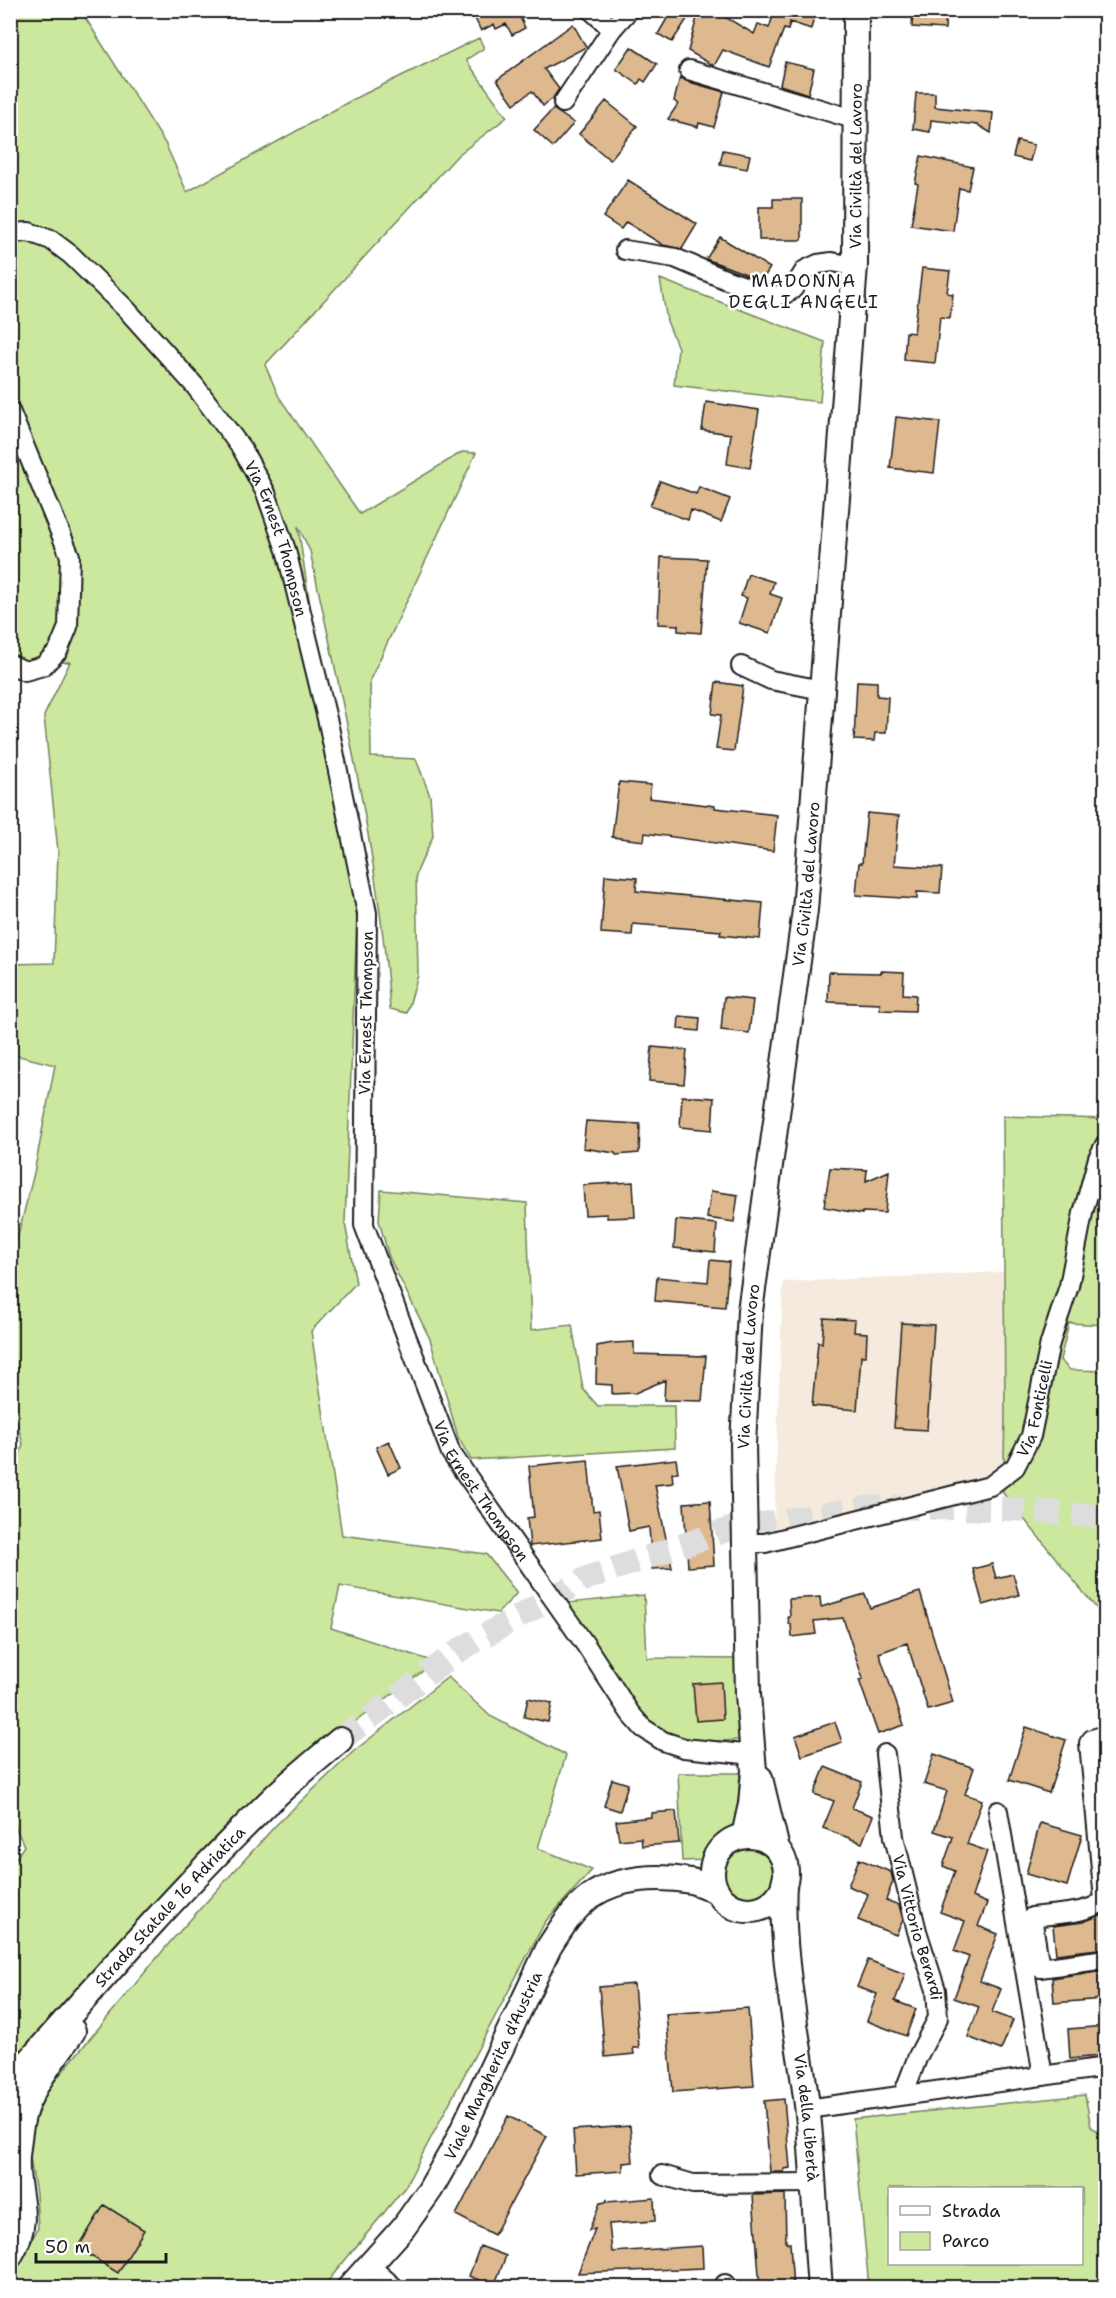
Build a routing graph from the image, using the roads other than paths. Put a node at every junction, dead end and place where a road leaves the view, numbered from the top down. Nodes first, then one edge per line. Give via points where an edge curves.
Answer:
1 (591, 10) edge
2 (629, 10) edge
3 (856, 10) edge
4 (612, 29) junction
5 (689, 70) dead end
6 (563, 103) dead end
7 (857, 120) junction
8 (10, 233) edge
9 (625, 250) dead end
10 (855, 266) junction
11 (10, 411) edge
12 (10, 664) edge
13 (741, 666) dead end
14 (822, 690) junction
15 (1106, 1143) edge
16 (745, 1543) junction
17 (1106, 1735) edge
18 (340, 1740) tunnel mouth
19 (885, 1754) dead end
20 (754, 1755) junction
21 (998, 1810) dead end
22 (744, 1836) junction
23 (777, 1849) junction
24 (716, 1857) junction
25 (656, 1879) junction
26 (784, 1883) junction
27 (717, 1891) junction
28 (758, 1908) junction
29 (137, 1941) junction
30 (786, 1947) junction
31 (1106, 1959) edge
32 (1106, 2067) edge
33 (1043, 2076) junction
34 (10, 2083) edge
35 (903, 2095) junction
36 (807, 2109) junction
37 (662, 2175) dead end
38 (14, 2181) edge
39 (812, 2183) junction
40 (10, 2256) edge
41 (370, 2266) junction
42 (349, 2288) edge
43 (395, 2288) edge
44 (820, 2288) edge

1 - 4 street
2 - 4 street
3 - 7 main road, Via Civiltà del Lavoro
4 - 6 street
5 - 7 street
7 - 10 main road, Via Civiltà del Lavoro
8 - 20 street, Via Ernest Thompson via 28,232 51,240 127,309 195,386 242,449 266,493 286,550 329,727 367,913 364,1225 451,1453 643,1728 684,1748
9 - 10 street via 675,258 773,296 793,289 805,270 818,264
10 - 14 main road, Via Civiltà del Lavoro
11 - 12 street via 70,556 68,627 58,651 43,666 26,671
13 - 14 street via 771,680
14 - 16 main road, Via Civiltà del Lavoro via 805,910 750,1311 743,1444
15 - 16 street, Via Fonticelli via 1083,1213 1031,1436 1015,1467 990,1486 765,1543
16 - 20 main road, Via Civiltà del Lavoro via 748,1694
17 - 31 street via 1089,1743 1104,1900 1087,1910 1032,1917 1040,1968
18 - 29 main road, Strada Statale 16 Adriatica via 269,1802
19 - 35 street, Via Vittorio Berardi via 894,1837 936,1990 938,2018
20 - 22 main road, Via Civiltà del Lavoro via 752,1804
20 - 23 main road, Via Civiltà del Lavoro
21 - 33 street
22 - 23 main road via 756,1836
22 - 24 main road via 722,1847
23 - 26 main road via 784,1859
24 - 25 main road, Viale Margherita d'Austria via 687,1871
24 - 27 main road via 712,1868
25 - 27 main road, Viale Margherita d'Austria via 692,1881
25 - 41 main road, Viale Margherita d'Austria via 624,1882 601,1890 581,1904 563,1925 430,2190
26 - 28 main road via 774,1899
26 - 30 main road, Via della Libertà
27 - 28 main road via 735,1906
28 - 30 main road, Via della Libertà
29 - 34 main road, Strada Statale 16 Adriatica
29 - 38 main road via 26,2105
30 - 36 main road, Via della Libertà
32 - 33 street
33 - 35 street
35 - 36 street
36 - 39 main road, Via della Libertà
37 - 39 street via 693,2184
38 - 40 main road via 23,2205 23,2225
39 - 44 main road, Via della Libertà
41 - 42 main road, Viale Margherita d'Austria
41 - 43 street

